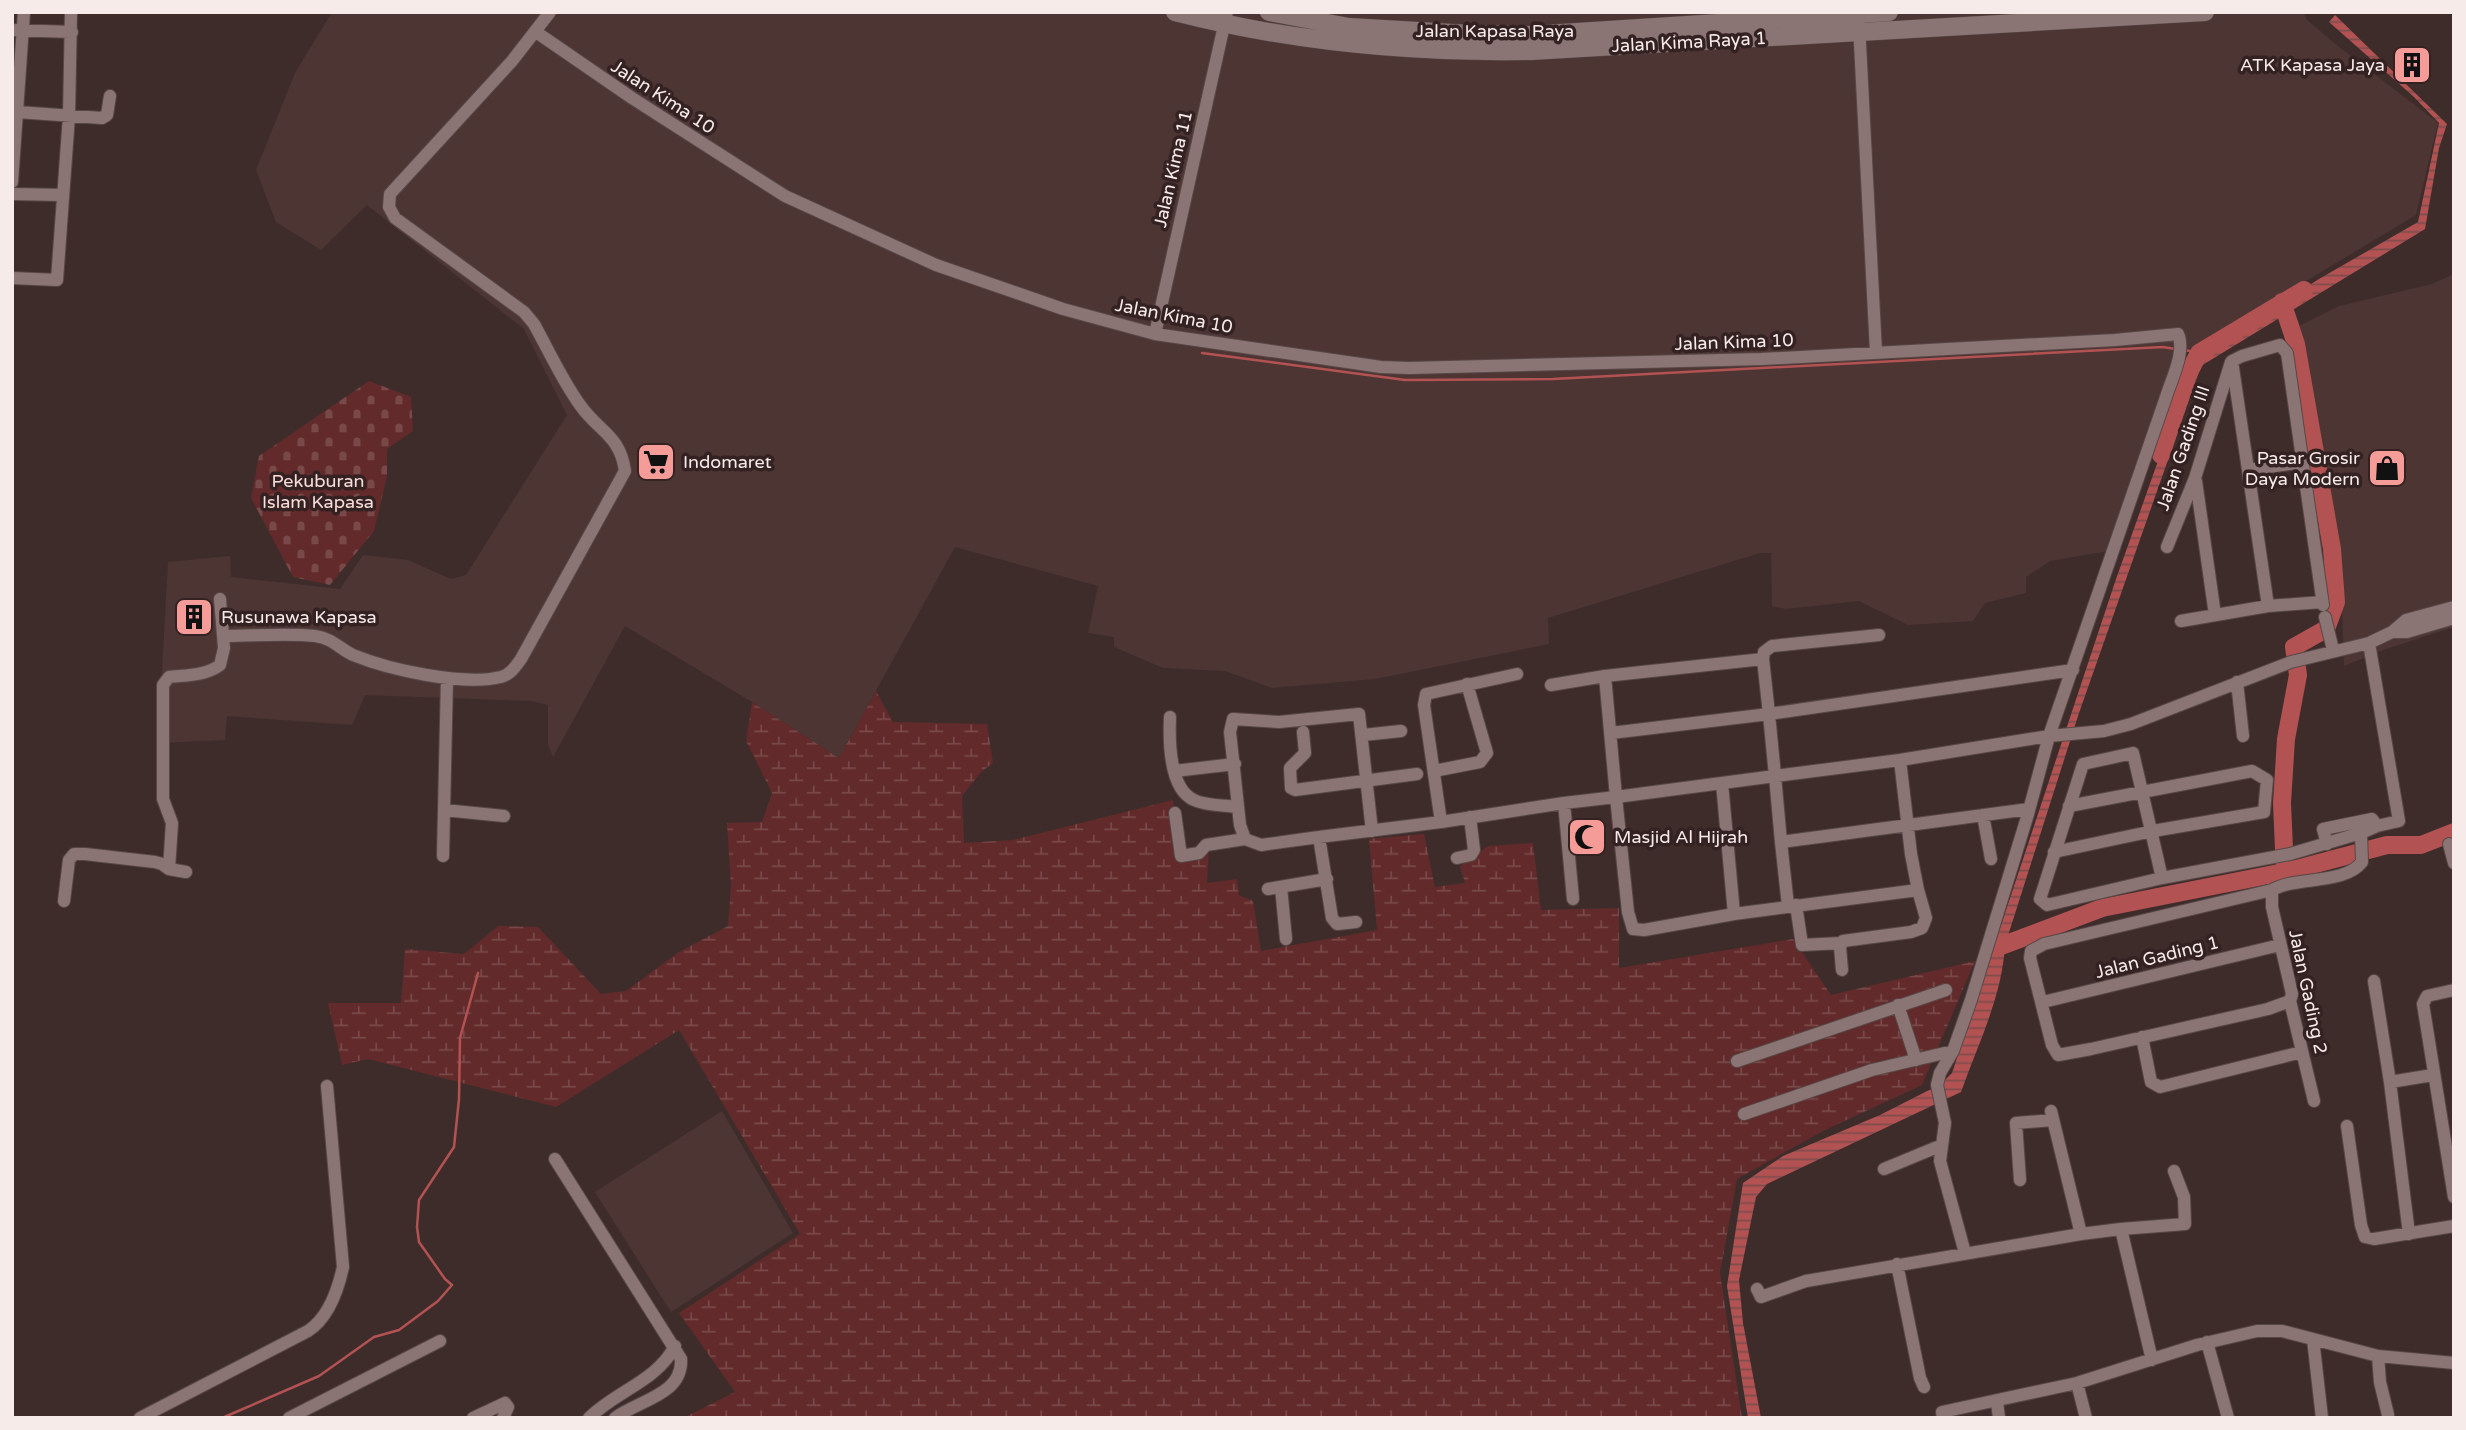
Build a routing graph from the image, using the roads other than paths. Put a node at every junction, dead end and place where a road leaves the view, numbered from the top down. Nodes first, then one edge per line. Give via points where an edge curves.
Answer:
1 (24, 12) edge
2 (71, 12) edge
3 (550, 12) edge
4 (1175, 12) edge
5 (1269, 12) edge
6 (1889, 12) edge
7 (2205, 12) edge
8 (1227, 19) edge
9 (1859, 19) edge
10 (17, 30) edge
11 (72, 32) junction
12 (536, 32) junction
13 (110, 96) dead end
14 (18, 112) junction
15 (69, 116) junction
16 (12, 182) edge
17 (12, 194) edge
18 (63, 195) junction
19 (12, 278) edge
20 (1154, 334) junction
21 (1876, 352) junction
22 (2232, 361) junction
23 (2303, 462) junction
24 (2248, 470) junction
25 (2195, 478) junction
26 (2167, 547) dead end
27 (220, 599) dead end
28 (2268, 607) junction
29 (2454, 607) edge
30 (2323, 608) junction
31 (2214, 615) junction
32 (2454, 618) edge
33 (2181, 621) dead end
34 (2392, 632) junction
35 (1879, 635) dead end
36 (224, 636) junction
37 (2369, 643) junction
38 (2333, 650) junction
39 (1763, 659) junction
40 (2073, 670) junction
41 (1517, 674) dead end
42 (1605, 677) junction
43 (447, 678) junction
44 (2237, 682) junction
45 (1467, 684) junction
46 (1551, 685) dead end
47 (1769, 714) junction
48 (1170, 718) dead end
49 (1401, 731) dead end
50 (1303, 732) dead end
51 (1611, 733) junction
52 (1363, 735) junction
53 (2054, 736) junction
54 (2243, 736) dead end
55 (1900, 760) junction
56 (1235, 764) junction
57 (1174, 771) junction
58 (1434, 771) junction
59 (1417, 774) dead end
60 (1775, 776) junction
61 (1367, 780) junction
62 (1722, 783) junction
63 (2143, 792) junction
64 (1616, 797) junction
65 (1564, 803) junction
66 (2069, 806) junction
67 (1238, 807) junction
68 (2029, 809) junction
69 (444, 810) junction
70 (1175, 813) dead end
71 (1983, 815) junction
72 (504, 816) dead end
73 (1470, 817) junction
74 (1441, 822) junction
75 (1908, 826) junction
76 (2377, 826) junction
77 (1373, 831) junction
78 (2153, 831) junction
79 (1320, 837) junction
80 (2362, 837) junction
81 (1245, 839) junction
82 (1782, 842) junction
83 (2327, 844) junction
84 (2449, 844) dead end
85 (2054, 852) junction
86 (443, 856) dead end
87 (1457, 858) dead end
88 (1991, 859) dead end
89 (2454, 863) edge
90 (169, 869) junction
91 (186, 872) dead end
92 (2162, 878) junction
93 (1327, 879) junction
94 (1918, 890) junction
95 (2272, 890) junction
96 (1573, 899) dead end
97 (64, 901) dead end
98 (1792, 905) junction
99 (1734, 914) junction
100 (1356, 922) dead end
101 (1286, 939) dead end
102 (1841, 943) junction
103 (2280, 945) junction
104 (1842, 970) dead end
105 (2374, 981) dead end
106 (1946, 990) dead end
107 (2454, 990) edge
108 (2290, 1001) junction
109 (2043, 1002) junction
110 (1898, 1005) junction
111 (2142, 1037) junction
112 (1953, 1051) junction
113 (2302, 1052) junction
114 (1916, 1060) junction
115 (1737, 1062) dead end
116 (2433, 1075) junction
117 (2389, 1082) junction
118 (327, 1086) dead end
119 (2314, 1101) dead end
120 (1744, 1114) dead end
121 (2347, 1126) dead end
122 (1942, 1145) junction
123 (555, 1159) dead end
124 (1884, 1169) dead end
125 (2174, 1171) dead end
126 (2020, 1180) dead end
127 (2454, 1198) edge
128 (2454, 1226) edge
129 (2121, 1229) junction
130 (2081, 1234) junction
131 (2409, 1234) junction
132 (1965, 1253) junction
133 (1897, 1264) junction
134 (1757, 1290) dead end
135 (2314, 1339) junction
136 (440, 1341) dead end
137 (2207, 1342) junction
138 (675, 1346) junction
139 (2378, 1356) junction
140 (2151, 1360) junction
141 (2454, 1363) edge
142 (2077, 1383) junction
143 (1924, 1387) dead end
144 (1997, 1402) junction
145 (2388, 1415) dead end
146 (140, 1418) edge
147 (289, 1418) edge
148 (473, 1418) edge
149 (503, 1418) edge
150 (589, 1418) edge
151 (615, 1418) edge
152 (1943, 1418) edge
153 (1999, 1418) edge
154 (2086, 1418) edge
155 (2228, 1418) edge
156 (2322, 1418) edge

1 - 10 street
2 - 11 street
3 - 12 street
4 - 8 main road, Jalan Kima Raya 1
5 - 9 main road, Jalan Kapasa Raya via 1349,27 1530,35
6 - 9 main road, Jalan Kapasa Raya
7 - 9 main road, Jalan Kima Raya 1
8 - 9 main road, Jalan Kima Raya 1 via 1297,38 1485,52
8 - 20 street, Jalan Kima 11
9 - 21 street
10 - 11 street
10 - 14 street
11 - 15 street
12 - 20 street, Jalan Kima 10 via 785,196 936,265 1063,309
12 - 43 street via 390,194 389,207 395,218 524,312 579,404 617,443 625,471 511,673
13 - 15 street via 105,117
14 - 15 street
14 - 16 street
15 - 18 street
17 - 18 street
18 - 19 street via 57,280
20 - 21 street, Jalan Kima 10 via 1409,368
21 - 40 street, Jalan Kima 10 via 2175,334 2181,346
22 - 23 street via 2271,346 2285,349
22 - 24 street
22 - 25 street, Jalan Gading III
23 - 24 street
23 - 30 street
24 - 28 street
25 - 26 street, Jalan Gading III
25 - 31 street
27 - 36 street
28 - 30 street
28 - 31 street
29 - 34 street via 2406,620
30 - 38 street
31 - 33 street
32 - 34 street
34 - 37 street
35 - 39 street via 1772,646 1763,652
36 - 43 street via 317,636 334,641 351,654
36 - 90 street via 220,666 202,674 169,677 163,685 163,799 172,823
37 - 38 street
37 - 76 street via 2399,821
38 - 44 street
39 - 42 street
39 - 47 street
40 - 47 street
40 - 53 street
41 - 45 street
42 - 46 street
42 - 51 street
43 - 69 street
44 - 53 street via 2132,724
44 - 54 street
45 - 58 street via 1430,691 1424,699
45 - 58 street via 1487,753 1480,762
47 - 51 street
47 - 60 street
48 - 57 street
49 - 52 street
50 - 61 street via 1305,753 1290,768 1292,789
51 - 64 street
52 - 56 street via 1362,718 1356,713 1279,722 1237,718 1231,722 1230,732
52 - 61 street
53 - 55 street
53 - 68 street
55 - 60 street
55 - 75 street
56 - 57 street
56 - 67 street
57 - 67 street via 1189,798
58 - 74 street
59 - 61 street
60 - 62 street
60 - 82 street
61 - 77 street
62 - 64 street
62 - 99 street
63 - 66 street
63 - 66 street via 2133,752 2083,764
63 - 78 street
63 - 78 street via 2252,771 2267,780 2264,812
64 - 65 street
64 - 99 street via 1633,929
65 - 73 street
65 - 96 street
66 - 85 street
67 - 81 street
68 - 71 street
68 - 112 street
69 - 72 street
69 - 86 street
70 - 81 street via 1181,856 1199,853 1206,845
71 - 75 street
71 - 88 street
73 - 74 street
73 - 87 street via 1474,850
74 - 77 street
75 - 82 street
75 - 94 street
76 - 80 street
76 - 83 street via 2372,819 2323,829
77 - 79 street
78 - 85 street
78 - 92 street
79 - 81 street via 1261,845
79 - 93 street
80 - 83 street
80 - 95 street via 2358,868
82 - 98 street
83 - 92 street
84 - 89 street
85 - 92 street via 2040,899 2047,905
90 - 91 street
90 - 97 street via 162,863 74,855 69,860
93 - 100 street via 1334,922
93 - 101 street via 1274,888
94 - 98 street
94 - 102 street via 1926,918 1922,928
95 - 103 street, Jalan Gading 2
95 - 109 street via 2036,948 2030,958
98 - 99 street
98 - 102 street via 1802,945
102 - 104 street
103 - 108 street, Jalan Gading 2
103 - 109 street, Jalan Gading 1
105 - 117 street
106 - 110 street
107 - 116 street via 2423,999
108 - 111 street
108 - 113 street, Jalan Gading 2
109 - 111 street via 2058,1055
110 - 114 street
110 - 115 street
111 - 113 street via 2151,1082 2160,1087
112 - 114 street
112 - 122 street via 1937,1085 1945,1123
113 - 119 street, Jalan Gading 2
114 - 120 street via 1871,1070
116 - 117 street
116 - 127 street
117 - 131 street
118 - 146 street via 343,1267 322,1320
121 - 131 street via 2364,1235 2374,1239
122 - 124 street
122 - 132 street via 1940,1161
123 - 138 street
125 - 129 street via 2184,1197 2185,1224
126 - 130 street via 2016,1123 2052,1115
128 - 131 street
129 - 130 street
129 - 140 street
130 - 132 street
132 - 133 street
133 - 134 street via 1806,1281 1761,1297
133 - 143 street
135 - 137 street via 2265,1331
135 - 139 street
135 - 156 street
136 - 147 street
137 - 140 street
137 - 155 street
138 - 150 street via 656,1372 604,1403
138 - 151 street via 682,1371 674,1384
139 - 141 street
139 - 145 street
140 - 142 street
142 - 144 street
142 - 154 street
144 - 152 street via 1942,1412
144 - 153 street
148 - 149 street via 505,1403

